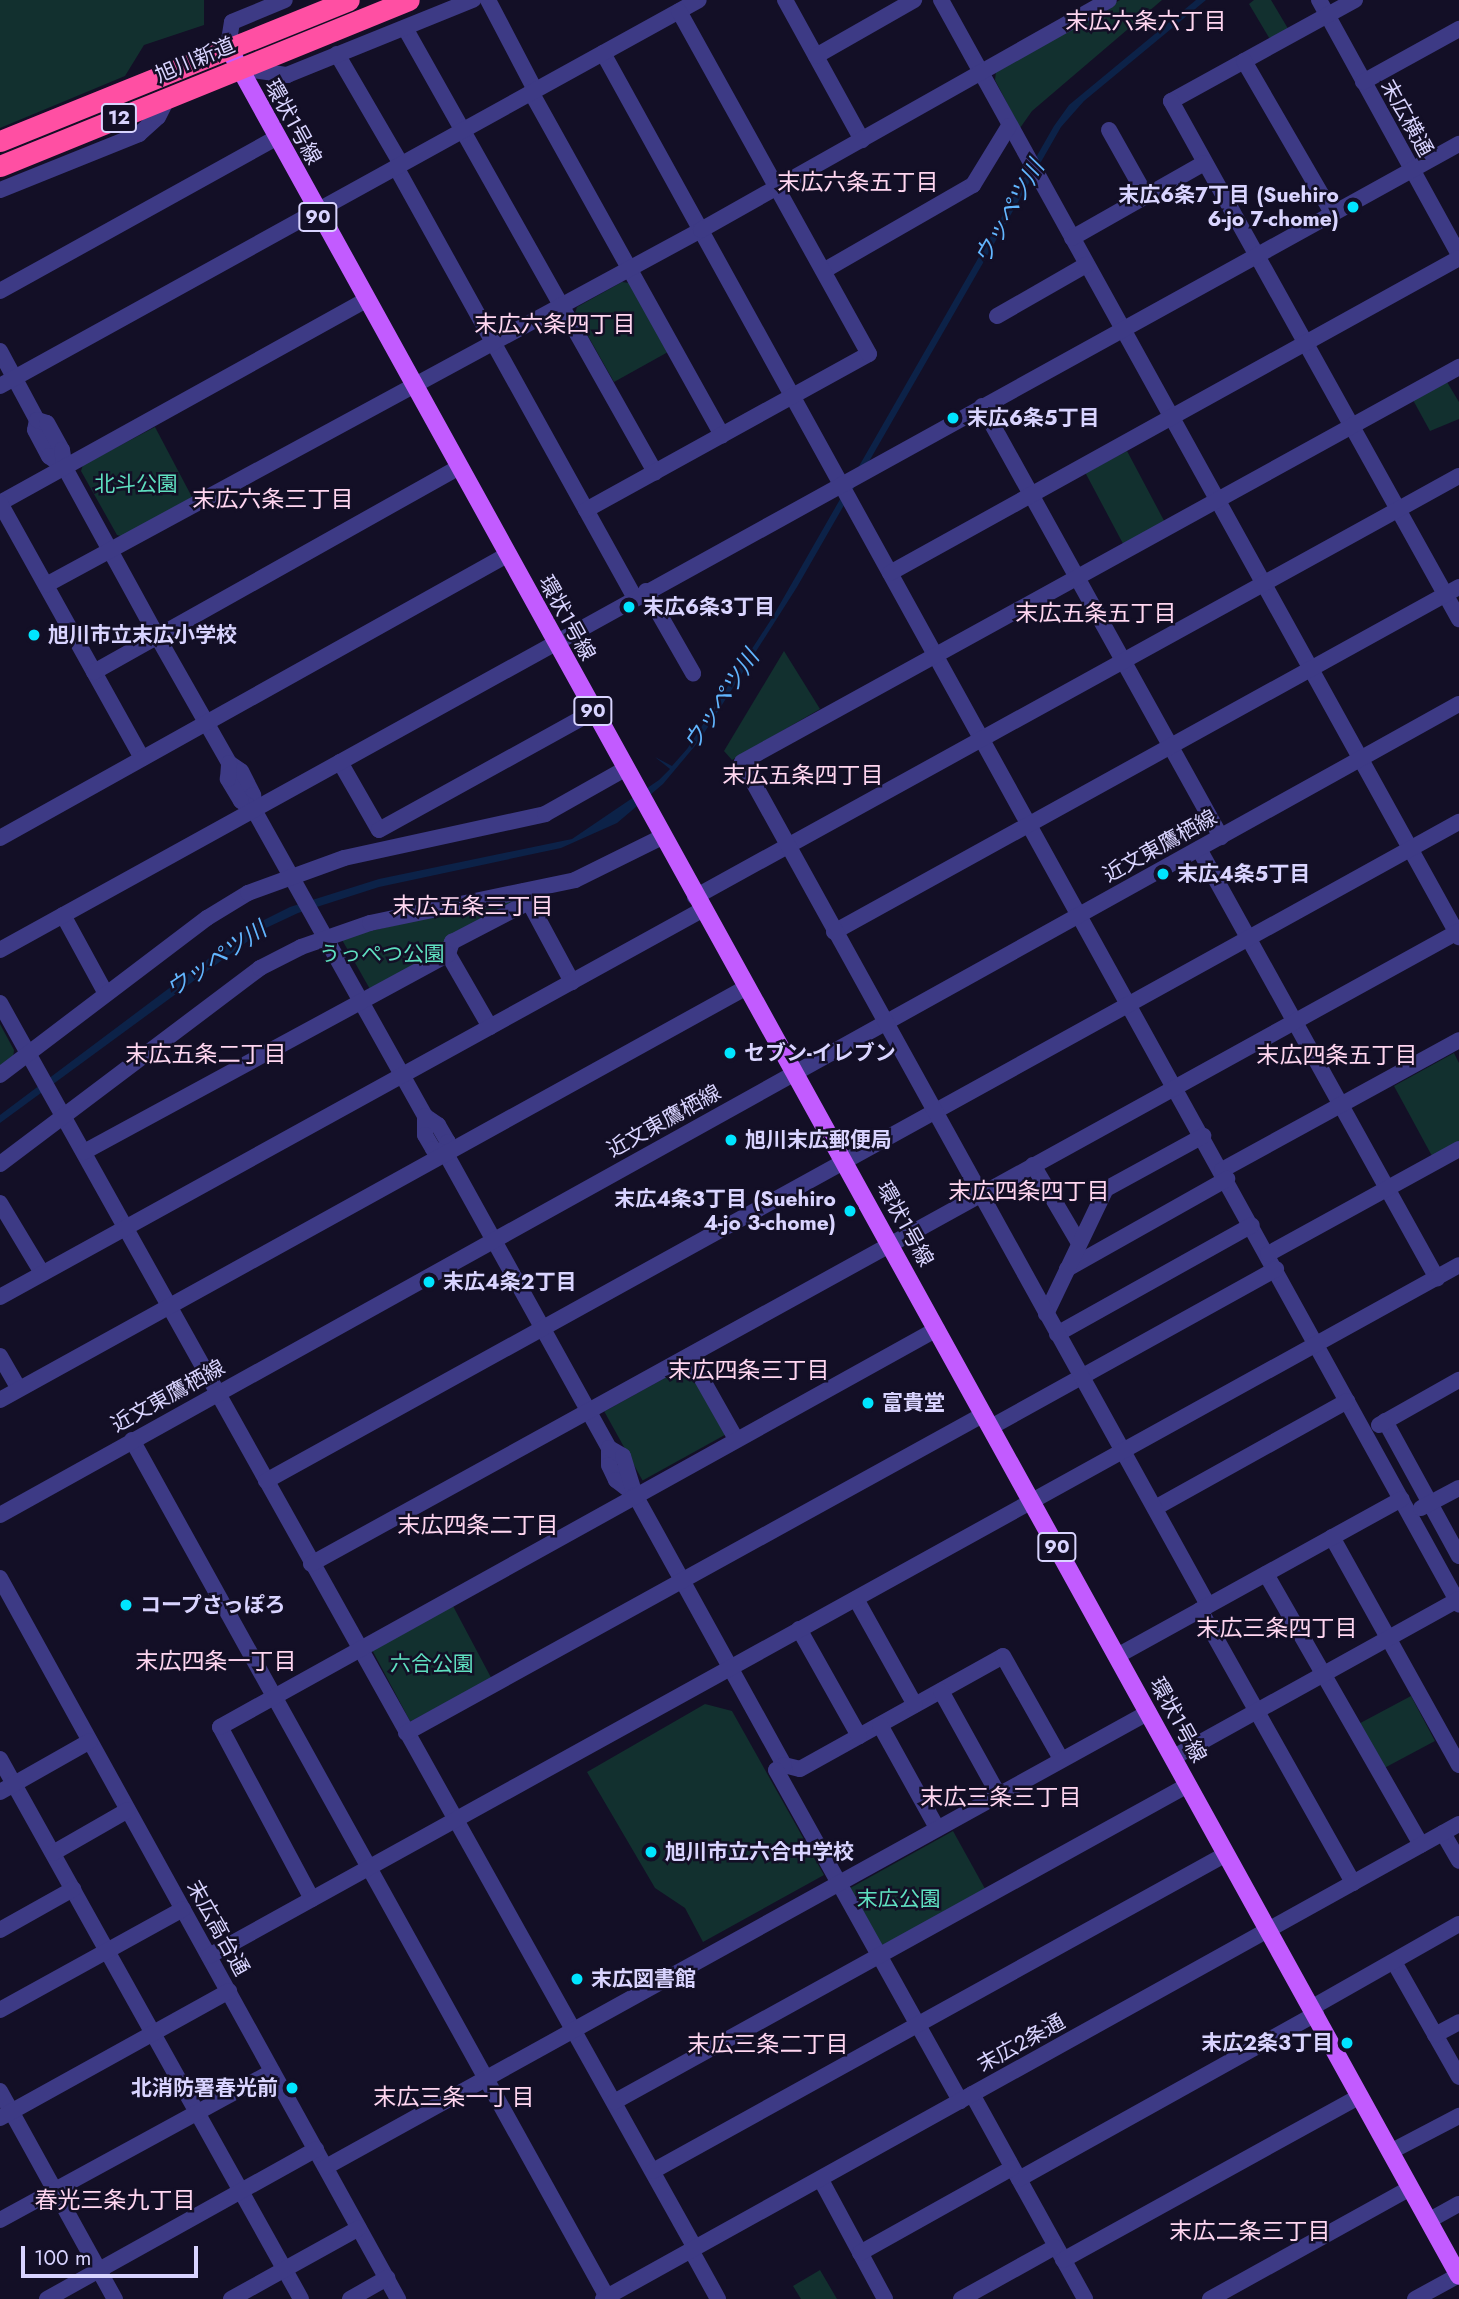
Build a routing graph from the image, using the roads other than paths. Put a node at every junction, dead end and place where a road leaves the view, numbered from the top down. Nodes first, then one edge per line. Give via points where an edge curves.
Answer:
1 (285, 0) edge
2 (349, 0) edge
3 (410, 0) edge
4 (473, 0) edge
5 (488, 0) edge
6 (785, 0) edge
7 (914, 0) edge
8 (941, 0) edge
9 (1109, 0) edge
10 (1319, 0) edge
11 (1355, 0) edge
12 (696, 1) edge
13 (679, 11) junction
14 (1327, 16) junction
15 (423, 20) junction
16 (405, 27) junction
17 (1459, 30) edge
18 (228, 47) junction
19 (603, 53) junction
20 (337, 54) junction
21 (816, 55) junction
22 (1244, 61) junction
23 (237, 68) junction
24 (982, 73) junction
25 (1363, 82) junction
26 (533, 91) junction
27 (167, 99) junction
28 (1009, 126) junction
29 (1110, 130) dead end
30 (464, 131) junction
31 (276, 138) junction
32 (862, 140) junction
33 (0, 141) edge
34 (1459, 144) edge
35 (1204, 163) junction
36 (0, 166) edge
37 (398, 166) junction
38 (1412, 170) junction
39 (776, 187) junction
40 (0, 190) edge
41 (1146, 196) junction
42 (315, 211) junction
43 (1332, 213) junction
44 (701, 230) junction
45 (1072, 238) junction
46 (1257, 254) junction
47 (1459, 257) edge
48 (1086, 265) junction
49 (631, 268) junction
50 (825, 270) junction
51 (0, 292) edge
52 (366, 300) junction
53 (562, 305) junction
54 (997, 316) dead end
55 (1122, 330) junction
56 (493, 341) junction
57 (1305, 342) junction
58 (0, 351) edge
59 (1459, 367) edge
60 (15, 378) junction
61 (413, 385) junction
62 (0, 386) edge
63 (794, 396) junction
64 (982, 406) junction
65 (1171, 416) junction
66 (1353, 426) junction
67 (722, 435) junction
68 (459, 467) junction
69 (65, 468) junction
70 (655, 472) junction
71 (1459, 477) edge
72 (841, 484) junction
73 (1031, 495) junction
74 (1217, 500) junction
75 (0, 503) edge
76 (586, 510) junction
77 (1398, 511) junction
78 (109, 550) junction
79 (507, 555) junction
80 (890, 573) junction
81 (1077, 579) junction
82 (1264, 584) junction
83 (46, 586) junction
84 (1452, 591) edge
85 (641, 595) junction
86 (1459, 619) edge
87 (158, 636) junction
88 (554, 643) junction
89 (936, 656) junction
90 (1124, 661) junction
91 (1311, 670) junction
92 (94, 672) junction
93 (693, 673) dead end
94 (1459, 704) edge
95 (593, 712) junction
96 (206, 723) junction
97 (981, 739) junction
98 (1171, 747) junction
99 (142, 758) junction
100 (1361, 759) junction
101 (340, 762) junction
102 (628, 774) junction
103 (254, 810) junction
104 (1459, 822) edge
105 (1030, 824) junction
106 (379, 830) junction
107 (662, 837) junction
108 (1221, 837) junction
109 (0, 838) edge
110 (388, 847) junction
111 (788, 847) junction
112 (1199, 849) junction
113 (1410, 849) junction
114 (294, 880) junction
115 (527, 897) junction
116 (699, 903) junction
117 (1080, 914) junction
118 (63, 915) junction
119 (834, 932) junction
120 (324, 933) junction
121 (1458, 934) edge
122 (1248, 938) junction
123 (0, 950) edge
124 (448, 954) junction
125 (572, 982) junction
126 (745, 988) junction
127 (106, 994) junction
128 (361, 1000) junction
129 (1129, 1002) junction
130 (0, 1003) edge
131 (1295, 1020) junction
132 (885, 1023) junction
133 (490, 1027) junction
134 (1459, 1040) edge
135 (32, 1059) junction
136 (793, 1073) junction
137 (0, 1075) edge
138 (401, 1075) junction
139 (1175, 1086) junction
140 (1341, 1105) junction
141 (60, 1111) junction
142 (934, 1112) junction
143 (1203, 1136) junction
144 (1459, 1149) edge
145 (84, 1152) junction
146 (446, 1154) junction
147 (845, 1162) junction
148 (0, 1164) edge
149 (1034, 1165) junction
150 (1224, 1175) junction
151 (1387, 1188) junction
152 (981, 1195) junction
153 (0, 1203) edge
154 (1252, 1225) junction
155 (125, 1226) junction
156 (494, 1239) junction
157 (889, 1242) junction
158 (1079, 1243) junction
159 (1268, 1254) junction
160 (1459, 1267) edge
161 (1067, 1269) junction
162 (1276, 1269) junction
163 (43, 1273) junction
164 (1437, 1278) junction
165 (0, 1297) edge
166 (169, 1307) junction
167 (1046, 1314) junction
168 (543, 1328) junction
169 (937, 1329) junction
170 (1057, 1334) junction
171 (1318, 1343) junction
172 (0, 1356) edge
173 (688, 1356) junction
174 (1080, 1378) junction
175 (1459, 1380) edge
176 (19, 1389) junction
177 (216, 1393) junction
178 (0, 1399) edge
179 (1347, 1401) junction
180 (587, 1411) junction
181 (988, 1420) junction
182 (1385, 1421) junction
183 (1364, 1433) junction
184 (736, 1439) junction
185 (132, 1440) junction
186 (1121, 1452) junction
187 (266, 1481) junction
188 (1459, 1488) edge
189 (635, 1495) junction
190 (1401, 1499) junction
191 (1031, 1501) junction
192 (1430, 1504) junction
193 (1154, 1508) junction
194 (1409, 1514) junction
195 (0, 1515) edge
196 (1332, 1537) junction
197 (1459, 1556) edge
198 (311, 1564) junction
199 (1266, 1574) junction
200 (0, 1578) edge
201 (682, 1579) junction
202 (856, 1599) junction
203 (1458, 1601) edge
204 (1204, 1607) junction
205 (799, 1629) junction
206 (1389, 1639) junction
207 (358, 1648) junction
208 (1117, 1656) junction
209 (731, 1667) junction
210 (1321, 1674) junction
211 (941, 1691) junction
212 (274, 1696) junction
213 (915, 1705) junction
214 (1257, 1710) junction
215 (1149, 1712) junction
216 (880, 1725) junction
217 (406, 1733) junction
218 (859, 1736) junction
219 (90, 1741) junction
220 (1174, 1757) junction
221 (0, 1759) edge
222 (1061, 1759) junction
223 (783, 1765) junction
224 (1459, 1765) edge
225 (1188, 1785) junction
226 (7, 1788) edge
227 (998, 1794) junction
228 (128, 1810) junction
229 (456, 1820) junction
230 (1459, 1824) edge
231 (937, 1828) junction
232 (1443, 1833) junction
233 (1422, 1845) junction
234 (53, 1853) junction
235 (1226, 1854) junction
236 (1459, 1861) edge
237 (369, 1867) junction
238 (838, 1882) junction
239 (1353, 1883) junction
240 (73, 1889) junction
241 (312, 1899) junction
242 (183, 1909) junction
243 (1459, 1924) edge
244 (0, 1930) edge
245 (1268, 1931) junction
246 (108, 1950) junction
247 (209, 1956) junction
248 (880, 1956) junction
249 (1394, 1962) junction
250 (229, 1991) junction
251 (0, 2010) edge
252 (1313, 2011) junction
253 (1459, 2022) edge
254 (919, 2024) junction
255 (574, 2029) junction
256 (155, 2034) junction
257 (1435, 2035) junction
258 (272, 2072) junction
259 (1459, 2077) edge
260 (485, 2078) junction
261 (0, 2091) edge
262 (1360, 2096) junction
263 (966, 2098) junction
264 (614, 2102) junction
265 (197, 2113) junction
266 (6, 2115) edge
267 (1459, 2116) edge
268 (316, 2149) junction
269 (1390, 2152) junction
270 (326, 2167) junction
271 (653, 2171) junction
272 (1016, 2174) junction
273 (821, 2180) junction
274 (1410, 2188) junction
275 (56, 2189) junction
276 (240, 2192) junction
277 (1459, 2204) edge
278 (0, 2220) edge
279 (1428, 2221) junction
280 (359, 2228) junction
281 (693, 2249) junction
282 (860, 2253) junction
283 (1059, 2253) junction
284 (99, 2270) junction
285 (283, 2270) junction
286 (1459, 2275) edge
287 (387, 2278) junction
288 (605, 2298) edge
289 (47, 2299) edge
290 (115, 2299) edge
291 (231, 2299) edge
292 (300, 2299) edge
293 (350, 2299) edge
294 (398, 2299) edge
295 (718, 2299) edge
296 (885, 2299) edge
297 (961, 2299) edge
298 (1085, 2299) edge
299 (1210, 2299) edge
300 (1415, 2299) edge

1 - 18 street via 232,22
2 - 18 highway, 旭川新道 / 12
3 - 15 street
3 - 23 highway, 旭川新道 / 12
4 - 15 street
5 - 26 street
6 - 21 street
7 - 21 street
8 - 24 street
9 - 24 street
10 - 14 street, 末広横通
11 - 14 street
12 - 13 street
13 - 19 street
13 - 39 street
14 - 22 street
14 - 25 street, 末広横通
15 - 16 street
16 - 20 street
16 - 30 street
17 - 25 street
18 - 23 main road, 環状1号線 / 90
18 - 33 highway, 旭川新道 / 12
19 - 26 street
19 - 44 street
20 - 23 street via 287,75
20 - 37 street
21 - 32 street
22 - 35 street via 1171,101
22 - 43 street
23 - 27 highway, 旭川新道 / 12
23 - 31 main road, 環状1号線 / 90
24 - 28 street
24 - 32 street
25 - 38 street, 末広横通
26 - 30 street
26 - 49 street
27 - 36 highway, 旭川新道 / 12
27 - 40 street via 158,117 139,134
28 - 45 street
28 - 50 street via 973,185
29 - 41 street
30 - 37 street
30 - 53 street
31 - 42 main road, 環状1号線 / 90
31 - 51 street
32 - 39 street
34 - 38 street
35 - 41 street
35 - 46 street
37 - 42 street
37 - 56 street
38 - 43 street
38 - 47 street, 末広横通
39 - 44 street
39 - 50 street
41 - 45 street
42 - 52 main road, 環状1号線 / 90
42 - 60 street
43 - 46 street
44 - 49 street
44 - 63 street
45 - 48 street
46 - 55 street
46 - 57 street
47 - 57 street
48 - 54 street
48 - 55 street
49 - 53 street
49 - 67 street
50 - 63 street via 869,354
52 - 61 main road, 環状1号線 / 90
52 - 69 street
53 - 56 street
53 - 70 street
55 - 64 street
55 - 65 street
56 - 61 street
56 - 76 street
57 - 65 street
57 - 66 street
58 - 60 street
59 - 66 street
60 - 62 street
60 - 69 street via 49,456
61 - 68 main road, 環状1号線 / 90
61 - 78 street
63 - 67 street
63 - 72 street
64 - 72 street
64 - 73 street
65 - 73 street
65 - 74 street
66 - 74 street
66 - 77 street
67 - 70 street
68 - 79 main road, 環状1号線 / 90
68 - 87 street
69 - 75 street
69 - 78 street
70 - 76 street
71 - 77 street
72 - 80 street
72 - 85 street
73 - 80 street
73 - 81 street
74 - 81 street
74 - 82 street
75 - 83 street
76 - 85 street
77 - 82 street
77 - 84 street
78 - 83 street
78 - 87 street
79 - 88 main road, 環状1号線 / 90
79 - 96 street
80 - 89 street
81 - 89 street
81 - 90 street
82 - 90 street
82 - 91 street
83 - 92 street
84 - 86 street
84 - 91 street
85 - 88 street
85 - 93 street
87 - 92 street
87 - 96 street
88 - 95 main road, 環状1号線 / 90
88 - 101 street
89 - 97 street
89 - 111 street via 742,762
90 - 97 street
90 - 98 street
91 - 98 street
91 - 100 street
92 - 99 street
94 - 100 street, 近文東鷹栖線
95 - 102 main road, 環状1号線 / 90
95 - 106 street
96 - 99 street
96 - 103 street via 229,763 241,771 253,795
97 - 105 street
97 - 111 street
98 - 105 street
98 - 108 street
99 - 109 street
100 - 108 street, 近文東鷹栖線
100 - 113 street
101 - 103 street
101 - 106 street
102 - 107 main road, 環状1号線 / 90
102 - 110 street via 545,814
103 - 114 street
103 - 118 street
104 - 113 street
105 - 117 street
105 - 119 street
106 - 110 street
107 - 115 street via 575,880
107 - 116 main road, 環状1号線 / 90
108 - 112 street, 近文東鷹栖線
110 - 114 street
111 - 116 street
111 - 119 street
112 - 117 street, 近文東鷹栖線
112 - 122 street
113 - 121 street
113 - 122 street
114 - 120 street
114 - 127 street via 248,893
115 - 120 street
115 - 124 street via 452,942
115 - 125 street
116 - 125 street
116 - 126 main road, 環状1号線 / 90
117 - 129 street
117 - 132 street, 近文東鷹栖線
118 - 123 street
118 - 127 street
119 - 132 street
120 - 128 street
120 - 141 street via 260,968
121 - 131 street
122 - 129 street
122 - 131 street
124 - 128 street
124 - 133 street
125 - 133 street
126 - 136 main road, 環状1号線 / 90
126 - 146 street
127 - 135 street
128 - 138 street
128 - 145 street
129 - 139 street
129 - 142 street
130 - 135 street
131 - 139 street
131 - 140 street
132 - 136 street, 近文東鷹栖線
132 - 142 street
133 - 138 street
134 - 140 street
135 - 137 street
135 - 141 street
136 - 147 main road, 環状1号線 / 90
136 - 156 street, 近文東鷹栖線
138 - 146 street via 425,1116 438,1125 448,1142
138 - 155 street
139 - 143 street
139 - 149 street
140 - 150 street
140 - 151 street
141 - 145 street
141 - 148 street
142 - 147 street
142 - 152 street
143 - 150 street
143 - 158 street via 1106,1189
144 - 151 street
145 - 155 street
146 - 156 street
146 - 166 street
147 - 157 main road, 環状1号線 / 90
147 - 168 street
149 - 152 street
149 - 158 street
150 - 154 street
150 - 161 street
151 - 159 street
151 - 164 street
152 - 157 street
152 - 167 street
153 - 163 street
154 - 159 street
154 - 170 street
155 - 163 street
155 - 166 street
156 - 168 street
156 - 177 street, 近文東鷹栖線
157 - 169 main road, 環状1号線 / 90
157 - 173 street
158 - 161 street
159 - 162 street
160 - 164 street
161 - 167 street
162 - 171 street
162 - 174 street
163 - 165 street
164 - 171 street
166 - 176 street
166 - 177 street
167 - 170 street
168 - 180 street
168 - 187 street
169 - 181 main road, 環状1号線 / 90
169 - 184 street
170 - 174 street
171 - 179 street
171 - 186 street
172 - 176 street
173 - 180 street
173 - 184 street
174 - 181 street
174 - 186 street
175 - 182 street
176 - 178 street
177 - 185 street, 近文東鷹栖線
177 - 187 street
179 - 183 street
179 - 193 street
180 - 189 street via 609,1448 609,1465 616,1480
180 - 198 street
181 - 191 main road, 環状1号線 / 90
181 - 201 street
182 - 183 street
182 - 192 street
183 - 190 street
184 - 189 street
185 - 195 street, 近文東鷹栖線
185 - 212 street
186 - 191 street
186 - 193 street
187 - 198 street
188 - 192 street
189 - 201 street
189 - 207 street
190 - 194 street
190 - 196 street
191 - 202 street
191 - 208 main road, 環状1号線 / 90
192 - 194 street
192 - 197 street
193 - 204 street
194 - 203 street
196 - 199 street
196 - 206 street
198 - 207 street
199 - 204 street
199 - 210 street
200 - 219 street, 末広高台通
201 - 209 street
201 - 217 street
202 - 205 street
202 - 213 street
203 - 206 street
204 - 208 street
204 - 214 street
205 - 209 street
205 - 218 street
206 - 210 street
206 - 224 street
207 - 212 street
207 - 217 street
208 - 215 main road, 環状1号線 / 90
209 - 223 street
209 - 229 street
210 - 214 street
210 - 233 street
211 - 213 street
211 - 222 street via 1003,1656
211 - 227 street
212 - 237 street
212 - 241 street via 220,1727
213 - 216 street
214 - 220 street
214 - 239 street
215 - 220 main road, 環状1号線 / 90
215 - 222 street
216 - 218 street
216 - 231 street
217 - 229 street
218 - 223 street via 800,1769
219 - 226 street
219 - 228 street, 末広高台通
220 - 225 main road, 環状1号線 / 90
221 - 226 street
222 - 227 street
223 - 238 street via 776,1770
225 - 235 main road, 環状1号線 / 90
225 - 248 street
226 - 234 street
227 - 231 street
228 - 234 street
228 - 242 street, 末広高台通
229 - 237 street
229 - 255 street
230 - 232 street, 末広2条通
231 - 238 street
232 - 233 street, 末広2条通
232 - 236 street
233 - 239 street, 末広2条通
234 - 240 street
235 - 245 main road, 環状1号線 / 90
235 - 254 street
237 - 241 street
237 - 260 street
238 - 248 street
238 - 255 street
239 - 245 street, 末広2条通
240 - 244 street
240 - 246 street
241 - 247 street
242 - 246 street
242 - 247 street, 末広高台通
243 - 249 street
245 - 252 main road, 環状1号線 / 90
245 - 263 street, 末広2条通
246 - 251 street
246 - 256 street
247 - 250 street, 末広高台通
248 - 254 street
248 - 264 street
249 - 252 street
249 - 257 street
250 - 256 street
250 - 258 street, 末広高台通
252 - 262 main road, 環状1号線 / 90
252 - 272 street
253 - 257 street
254 - 263 street
254 - 271 street
255 - 260 street
255 - 264 street
256 - 265 street
256 - 266 street
257 - 259 street
258 - 265 street
258 - 268 street, 末広高台通
260 - 270 street
260 - 288 street
261 - 266 street
262 - 269 main road, 環状1号線 / 90
262 - 283 street
263 - 272 street
263 - 273 street, 末広2条通
264 - 271 street
265 - 275 street
265 - 276 street
266 - 275 street
267 - 269 street
268 - 270 street, 末広高台通
268 - 276 street
269 - 274 main road, 環状1号線 / 90
270 - 280 street, 末広高台通
271 - 281 street
272 - 282 street
272 - 283 street
273 - 281 street, 末広2条通
273 - 282 street
274 - 279 main road, 環状1号線 / 90
274 - 299 street
275 - 278 street
275 - 284 street
276 - 284 street
276 - 285 street
277 - 279 street
279 - 286 main road, 環状1号線 / 90
280 - 285 street
280 - 287 street, 末広高台通
281 - 288 street, 末広2条通
281 - 295 street
282 - 296 street
283 - 297 street
283 - 298 street
284 - 289 street
284 - 290 street
285 - 291 street
285 - 292 street
286 - 300 street
287 - 293 street
287 - 294 street, 末広高台通

